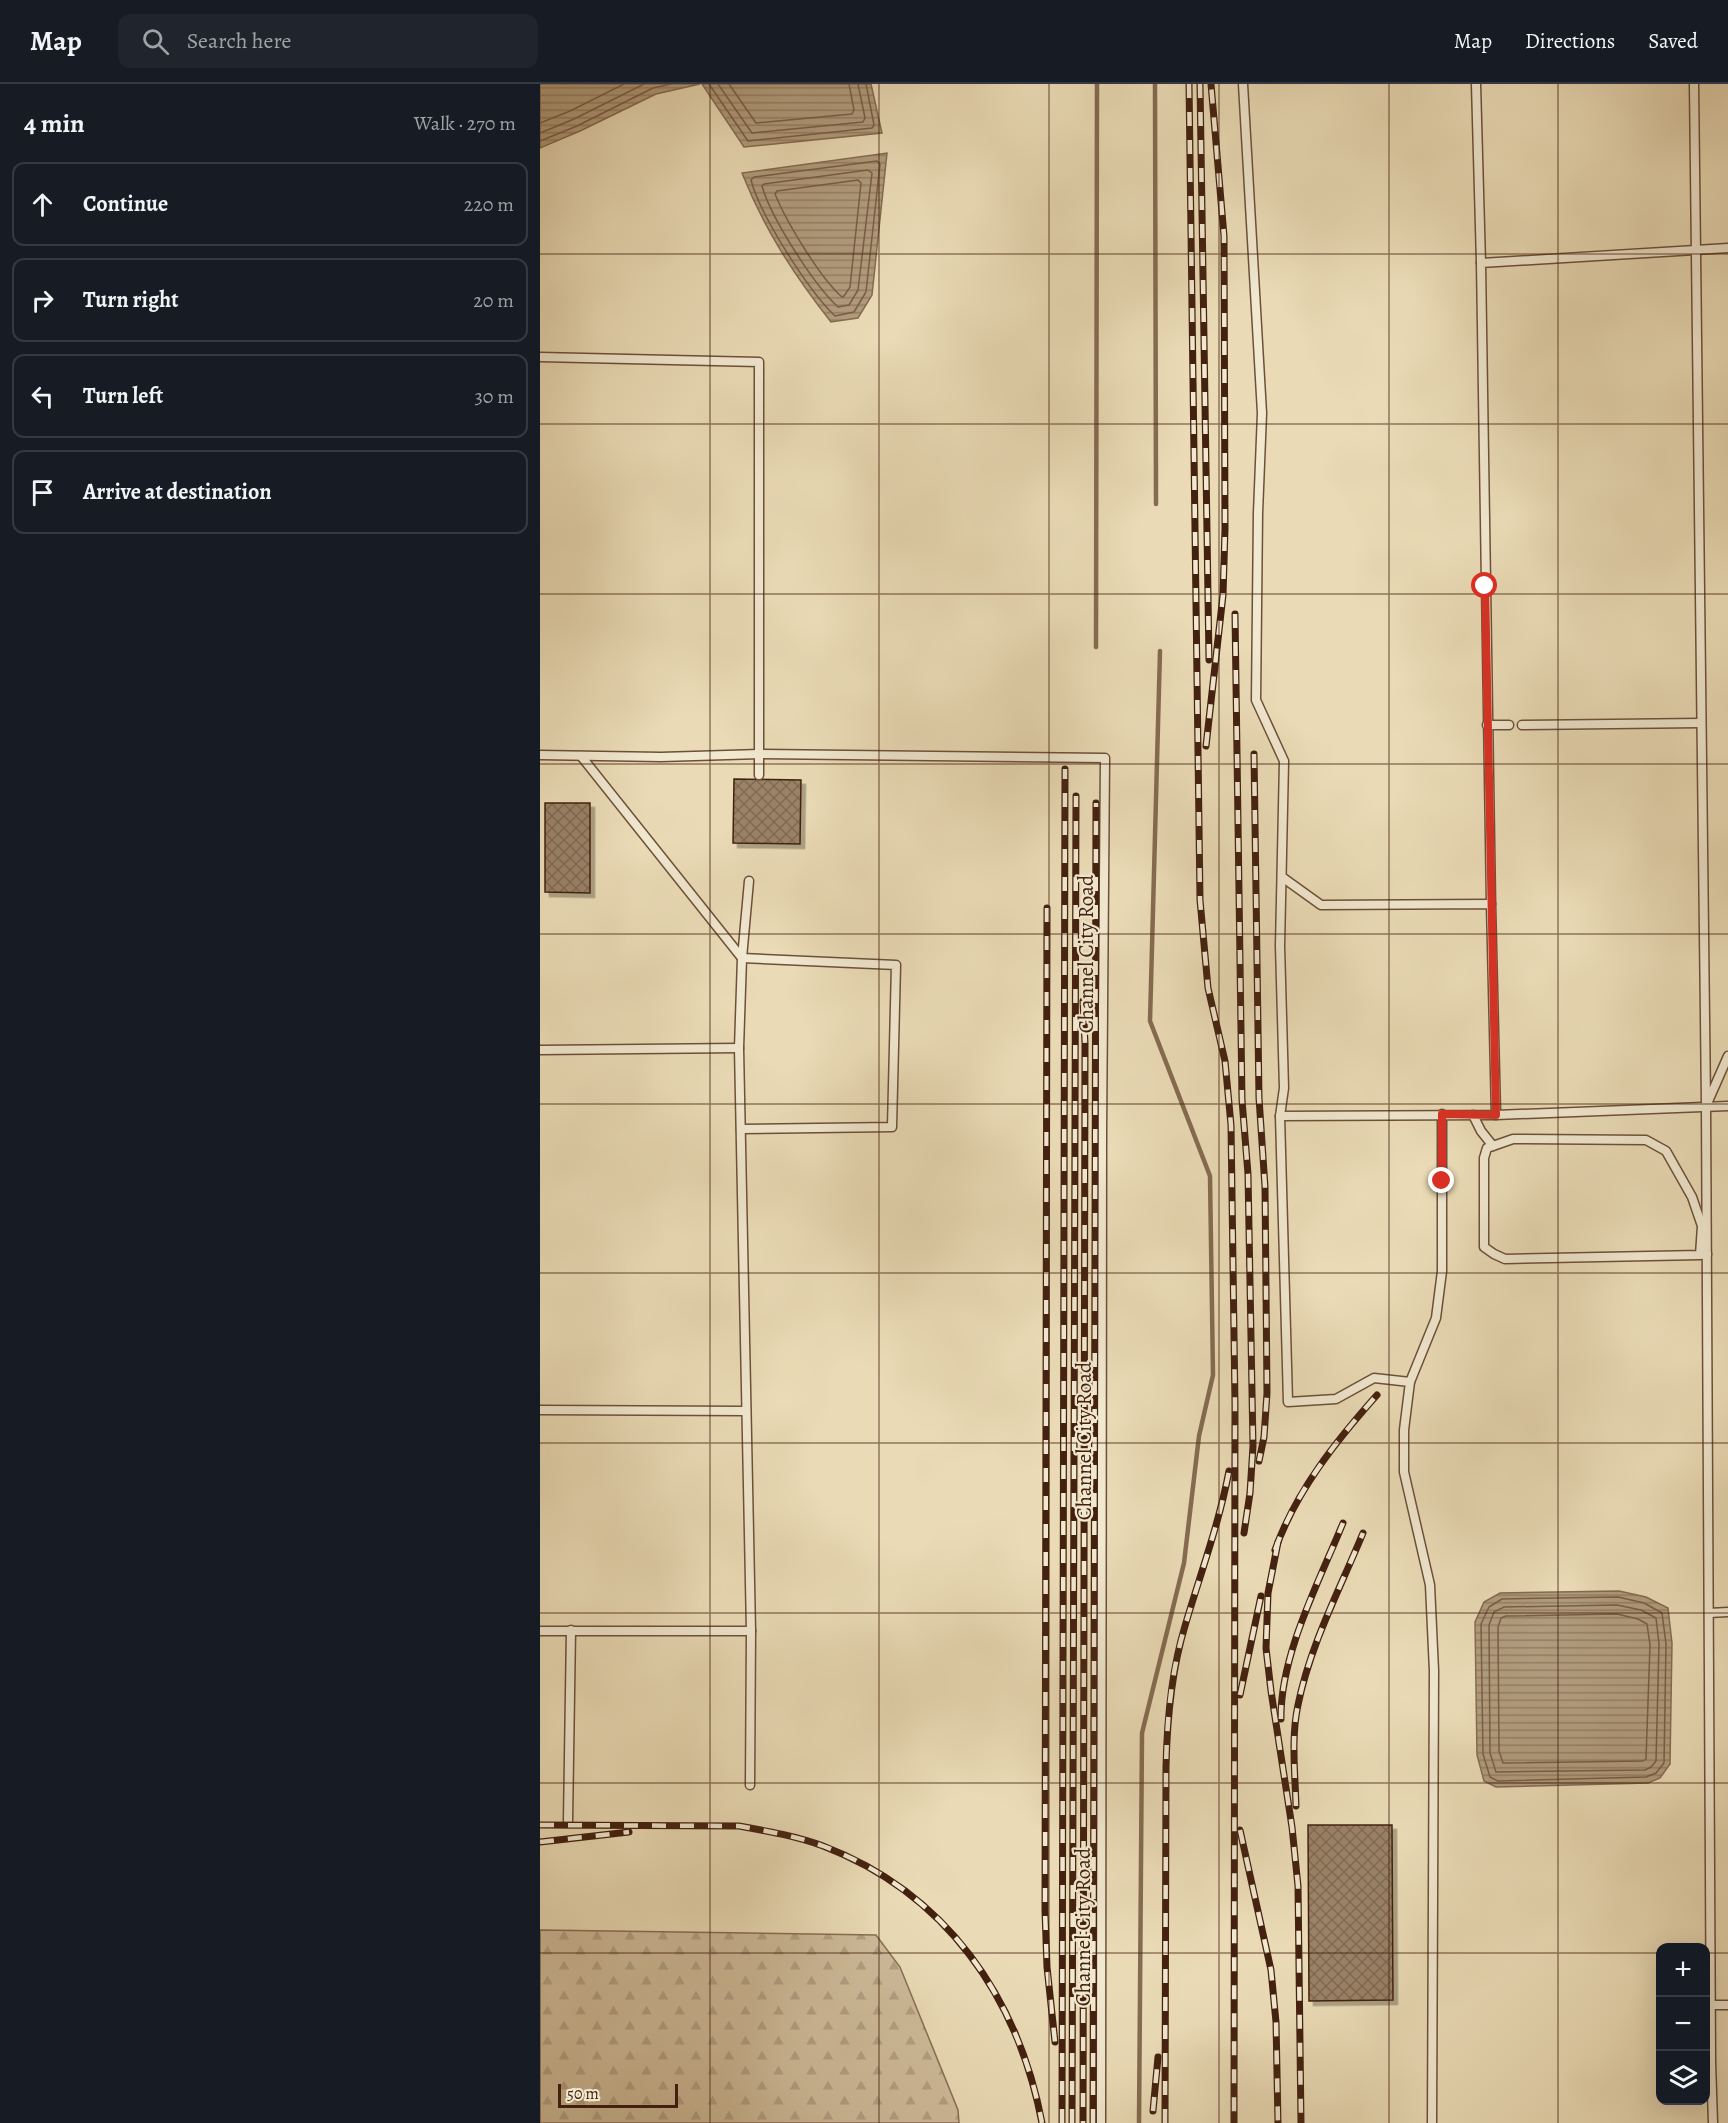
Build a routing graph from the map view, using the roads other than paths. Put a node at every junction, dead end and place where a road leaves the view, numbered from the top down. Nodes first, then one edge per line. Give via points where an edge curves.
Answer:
1 (1243, 84) edge
2 (1476, 84) edge
3 (1694, 84) edge
4 (1728, 248) edge
5 (1695, 249) junction
6 (1481, 262) junction
7 (540, 357) edge
8 (1701, 723) junction
9 (1522, 724) dead end
10 (1487, 725) junction
11 (1509, 725) dead end
12 (760, 754) junction
13 (540, 755) edge
14 (581, 756) junction
15 (759, 775) dead end
16 (1282, 877) junction
17 (749, 881) dead end
18 (1491, 904) junction
19 (742, 958) junction
20 (739, 1048) junction
21 (540, 1050) edge
22 (1728, 1056) edge
23 (1706, 1106) junction
24 (1728, 1106) edge
25 (1442, 1114) junction
26 (1473, 1114) junction
27 (1496, 1115) junction
28 (1280, 1116) junction
29 (741, 1129) junction
30 (1493, 1146) junction
31 (1704, 1255) junction
32 (1410, 1382) junction
33 (540, 1410) edge
34 (746, 1411) junction
35 (1728, 1612) edge
36 (1709, 1613) junction
37 (571, 1630) junction
38 (540, 1631) edge
39 (751, 1631) junction
40 (750, 1785) dead end
41 (568, 1821) dead end
42 (1711, 2005) junction
43 (1728, 2005) edge
44 (1101, 2123) edge
45 (1432, 2123) edge
46 (1713, 2123) edge

1 - 16 lane via 1262,413 1256,700 1284,761
2 - 6 lane
3 - 5 lane
4 - 5 lane
5 - 6 lane
5 - 8 lane
6 - 10 lane
7 - 12 lane via 759,362
8 - 9 lane
8 - 23 lane
10 - 11 lane
10 - 18 lane
12 - 14 lane
12 - 15 lane
12 - 44 lane, Channel City Road via 1105,758
13 - 14 lane
14 - 19 lane
16 - 18 lane via 1321,905
16 - 28 lane via 1284,1088
17 - 19 lane
18 - 27 lane
19 - 20 lane
19 - 29 lane via 896,965 892,1127
20 - 21 lane
20 - 29 lane
22 - 23 lane
23 - 24 lane
23 - 27 lane
23 - 31 lane
25 - 26 lane
25 - 28 lane
25 - 32 lane via 1442,1271 1436,1318
26 - 27 lane
26 - 30 lane
28 - 32 lane via 1288,1402 1336,1399 1374,1378
29 - 34 lane
30 - 31 lane via 1513,1139 1646,1140 1666,1151 1692,1197 1702,1226
30 - 31 lane via 1487,1148 1484,1158 1484,1247 1494,1254 1505,1259
31 - 36 lane
32 - 45 lane via 1404,1472 1430,1585 1434,1671
33 - 34 lane
34 - 39 lane
35 - 36 lane
36 - 42 lane
37 - 38 lane
37 - 39 lane
37 - 41 lane
39 - 40 lane
42 - 43 lane
42 - 46 lane

